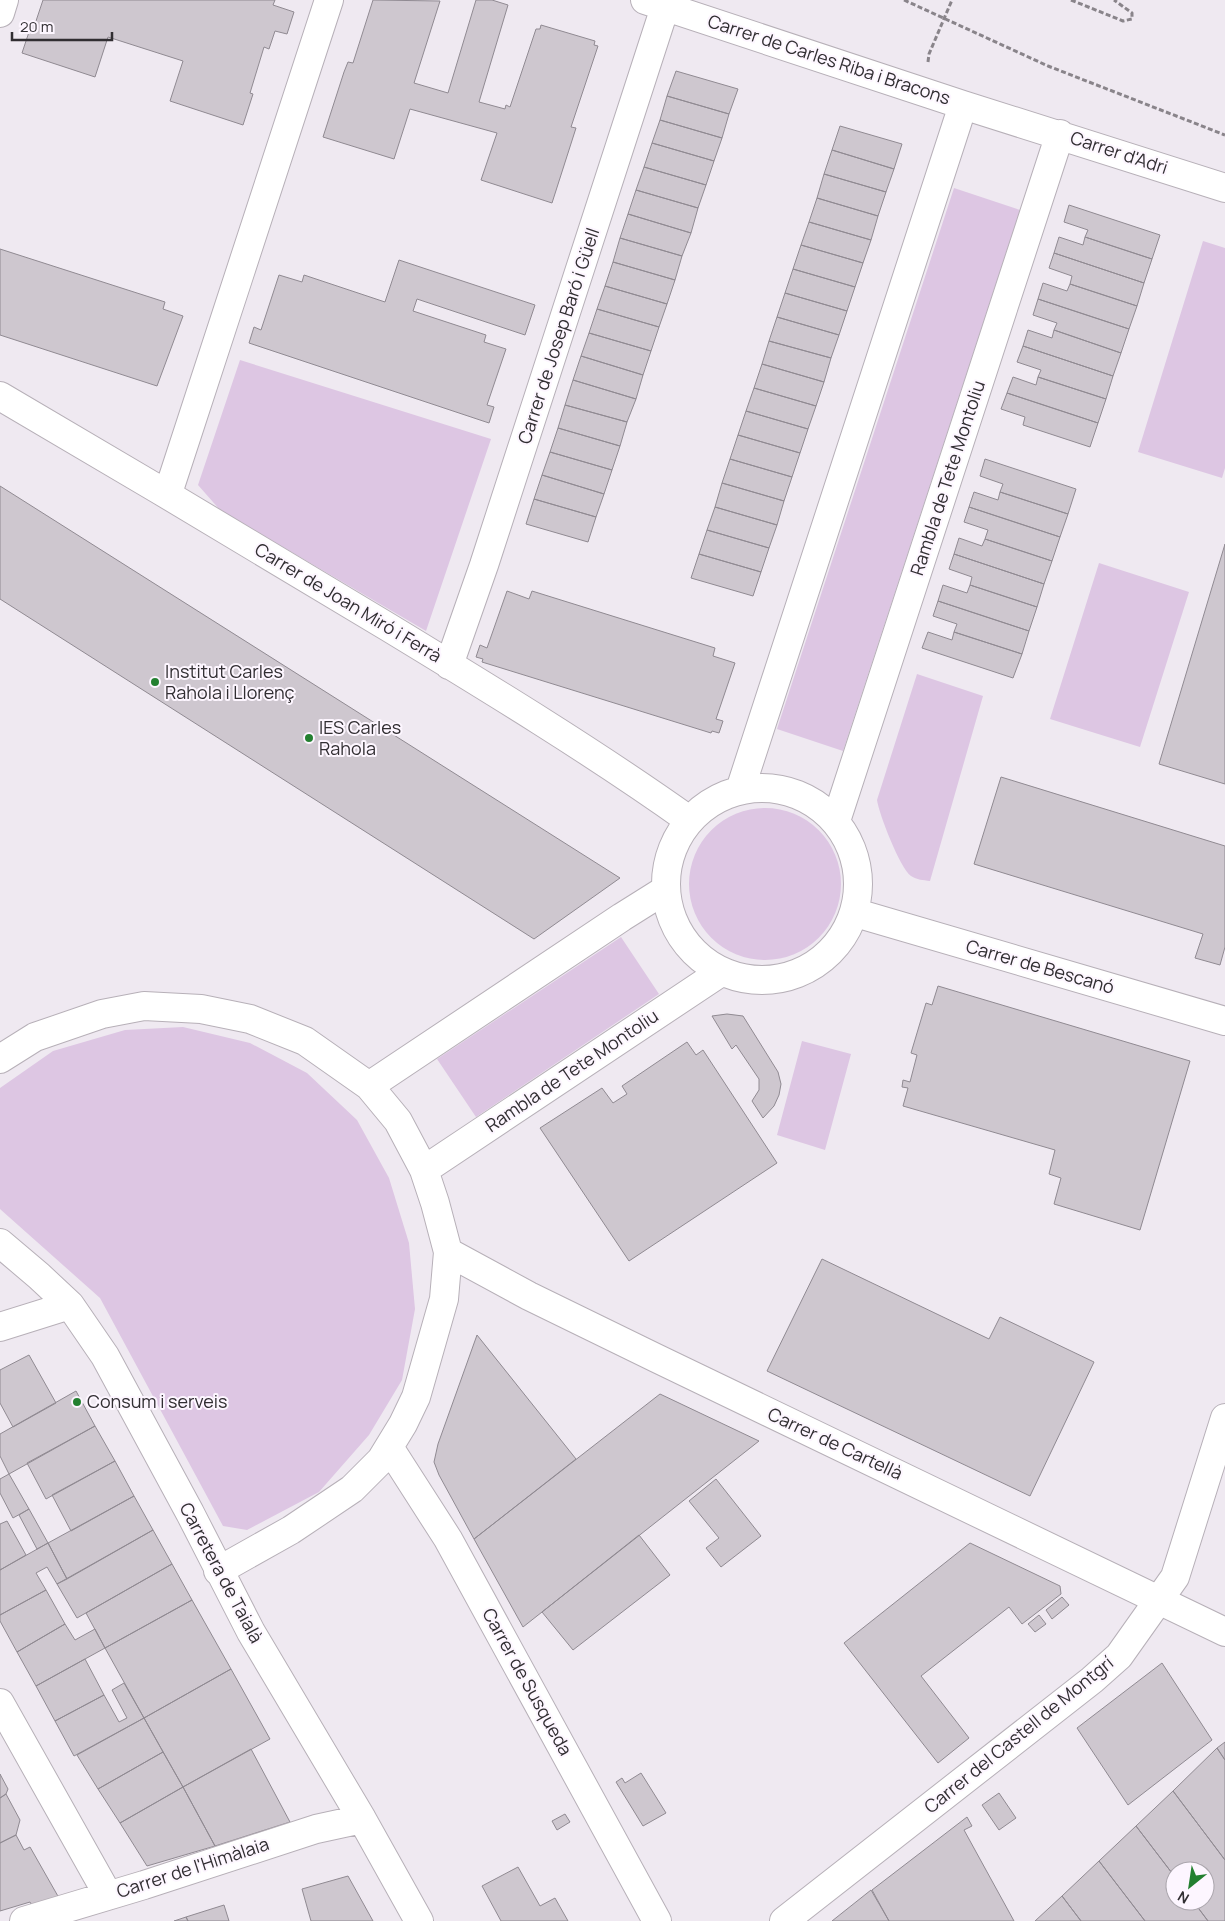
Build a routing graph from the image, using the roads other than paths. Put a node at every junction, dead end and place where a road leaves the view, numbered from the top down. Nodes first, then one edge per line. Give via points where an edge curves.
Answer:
1 (4, 0) edge
2 (328, 0) edge
3 (655, 3) edge
4 (0, 13) edge
5 (963, 105) junction
6 (1012, 120) joint
7 (1060, 134) junction
8 (1225, 188) edge
9 (0, 396) edge
10 (168, 493) junction
11 (449, 665) junction
12 (740, 790) junction
13 (689, 820) junction
14 (836, 821) junction
15 (665, 890) junction
16 (856, 913) junction
17 (721, 972) junction
18 (1225, 1020) edge
19 (0, 1059) edge
20 (369, 1086) junction
21 (424, 1170) junction
22 (0, 1244) edge
23 (448, 1252) junction
24 (70, 1305) junction
25 (0, 1327) edge
26 (1225, 1418) edge
27 (389, 1447) junction
28 (218, 1571) junction
29 (1158, 1599) junction
30 (1225, 1632) edge
31 (0, 1703) edge
32 (362, 1819) junction
33 (108, 1895) junction
34 (24, 1921) edge
35 (419, 1921) edge
36 (657, 1921) edge
37 (784, 1921) edge

1 - 4 street
2 - 10 street
3 - 5 street, Carrer de Carles Riba i Bracons
3 - 11 street, Carrer de Josep Baró i Güell via 493,537
5 - 6 street, Carrer de Carles Riba i Bracons
5 - 12 street
6 - 7 street, Carrer d'Adri
7 - 8 street, Carrer d'Adri
7 - 14 street, Rambla de Tete Montoliu
9 - 10 street, Carrer de Joan Miró i Ferrà
10 - 11 street, Carrer de Joan Miró i Ferrà
11 - 13 street, Carrer de Joan Miró i Ferrà via 628,776
12 - 13 street via 708,803
12 - 14 street via 773,788 811,800
13 - 15 street via 668,862
14 - 16 street via 855,853 860,880
15 - 17 street via 673,923 683,938 693,952
15 - 20 street
16 - 17 street via 835,950 807,971 776,980 743,980
16 - 18 street, Carrer de Bescanó
17 - 21 street, Rambla de Tete Montoliu
19 - 20 street via 35,1036 102,1014 144,1006 201,1009 250,1019 305,1041
20 - 21 street via 398,1121
21 - 23 street
22 - 24 street, Carretera de Taialà
23 - 27 street via 444,1299 416,1397
23 - 29 street, Carrer de Cartellà via 529,1296
24 - 25 street
24 - 28 street, Carretera de Taialà via 105,1356
26 - 29 street, Carrer del Castell de Montgrí via 1175,1577
27 - 28 street via 381,1460 352,1489 292,1530
27 - 36 street, Carrer de Susqueda via 448,1538
28 - 32 street, Carretera de Taialà
29 - 30 street, Carrer de Cartellà
29 - 37 street, Carrer del Castell de Montgrí via 1119,1656 1092,1680
31 - 33 street
32 - 33 street, Carrer de l'Himàlaia via 316,1829
32 - 35 street, Carretera de Taialà
33 - 34 street, Carrer de l'Himàlaia

